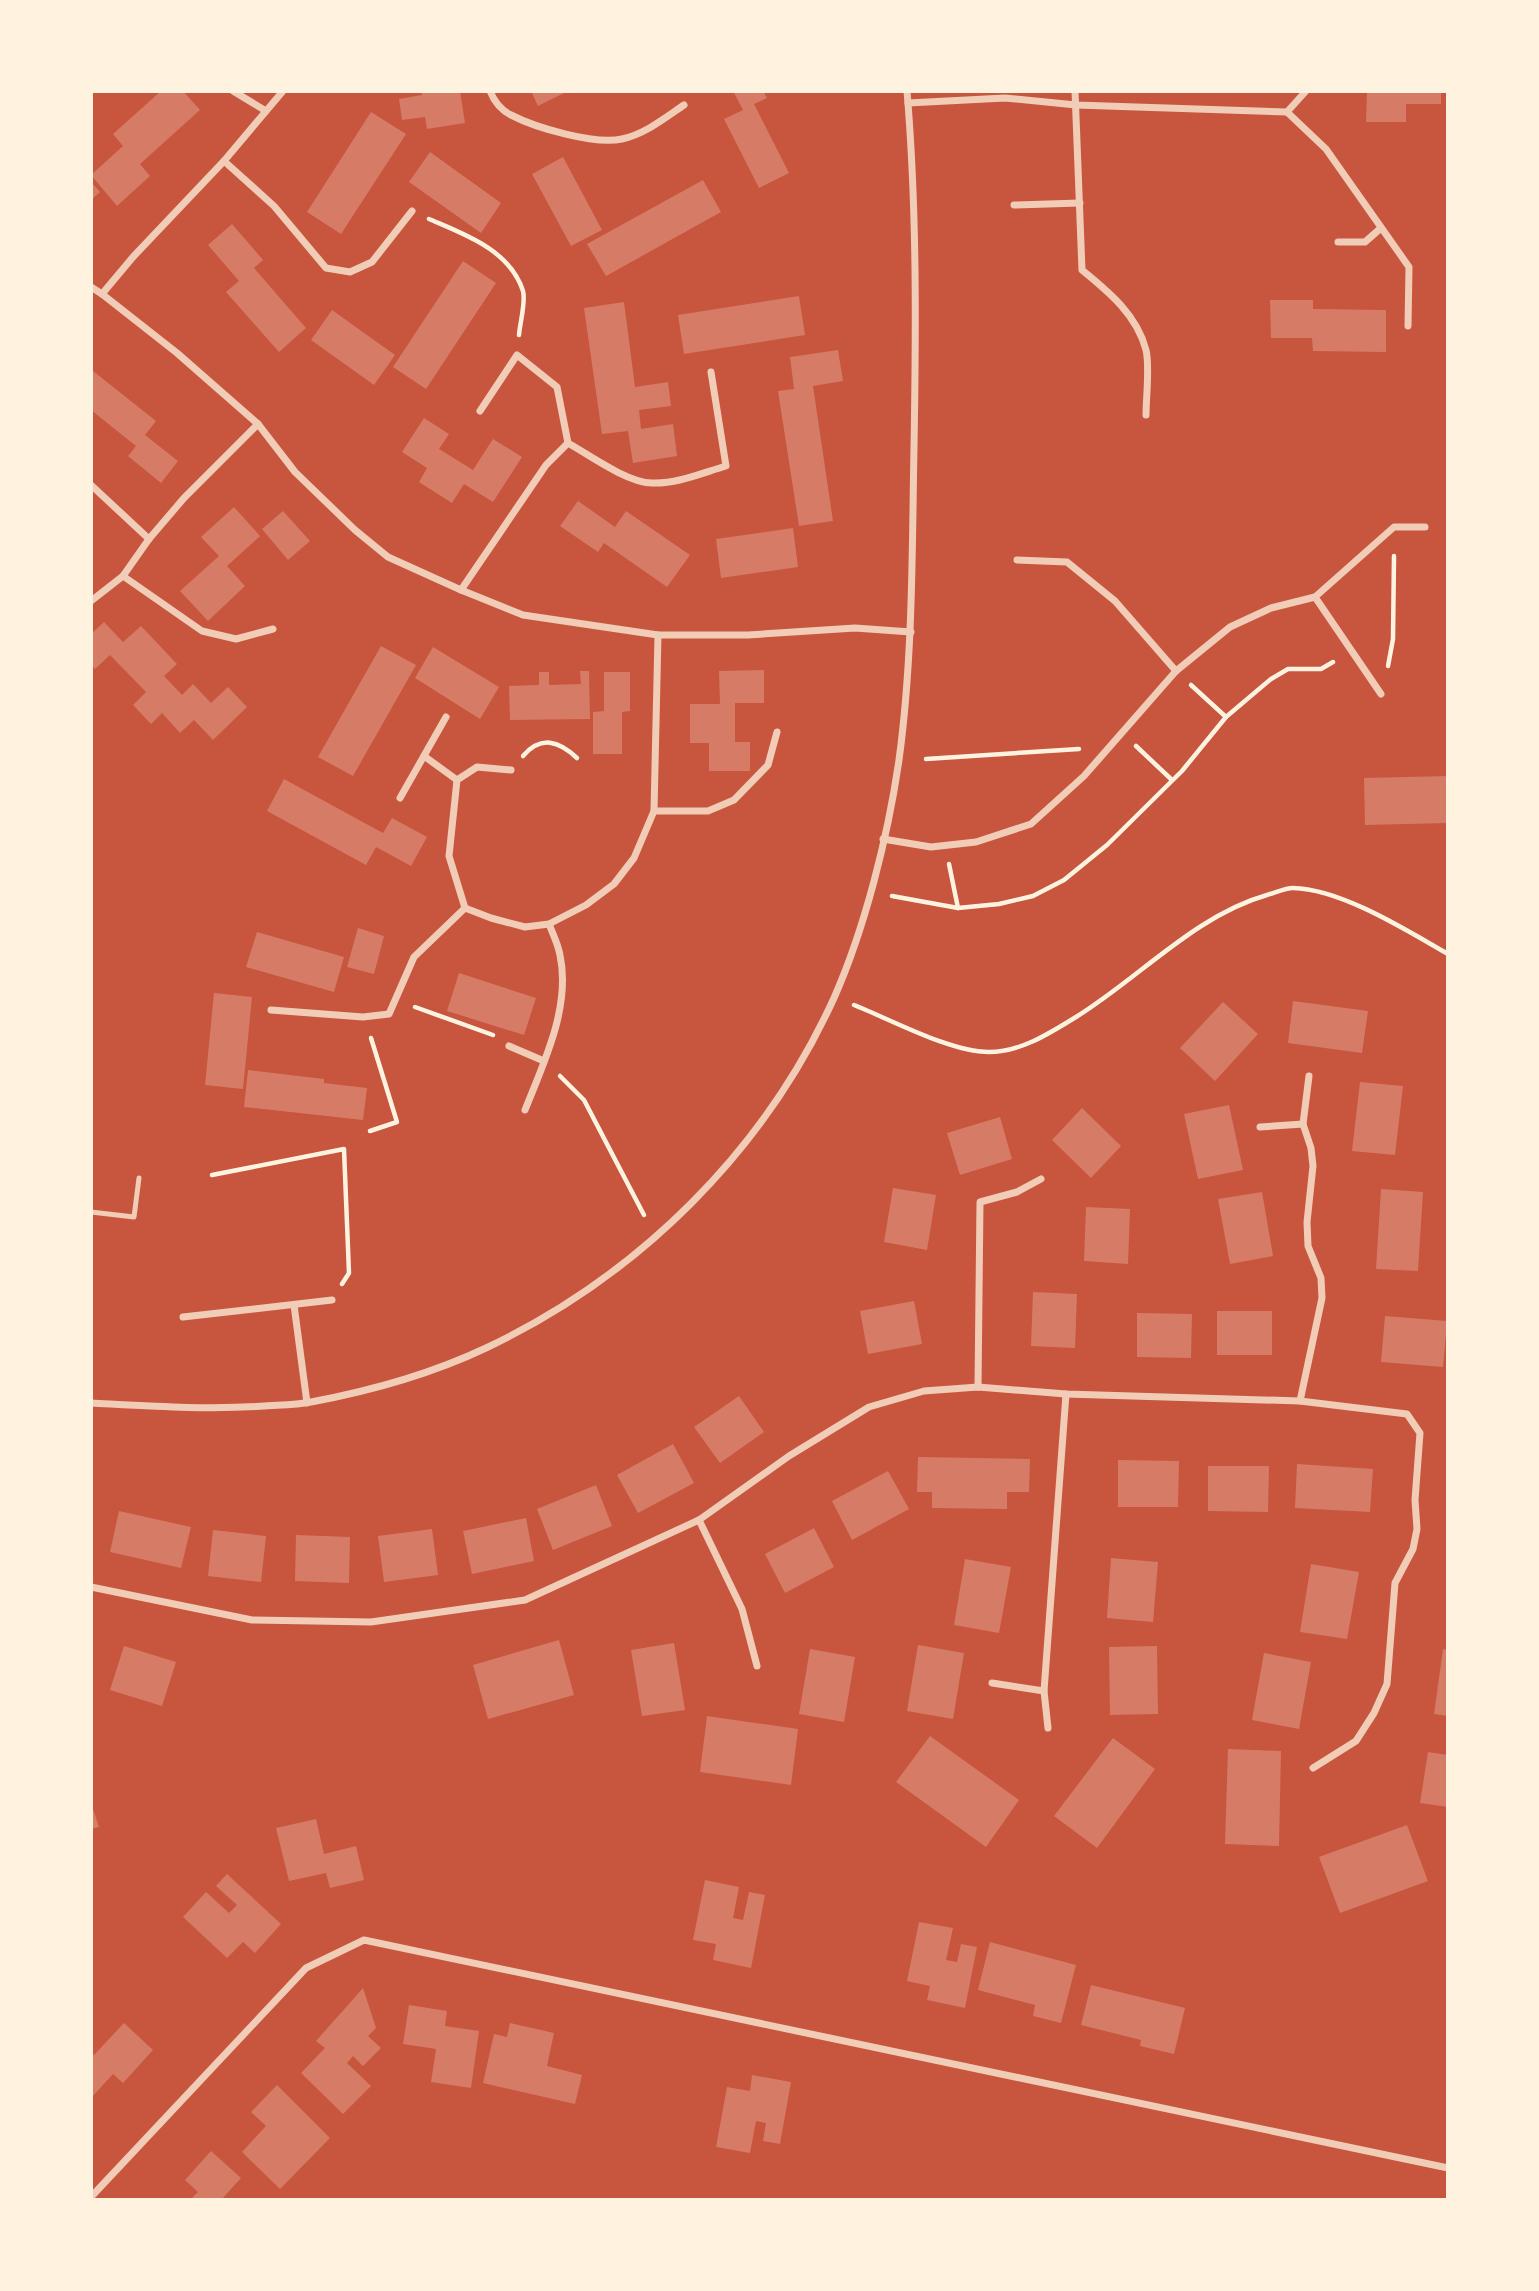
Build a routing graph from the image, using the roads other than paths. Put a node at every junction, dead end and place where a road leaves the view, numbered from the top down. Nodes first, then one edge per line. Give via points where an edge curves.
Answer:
1 (233, 91) edge
2 (283, 91) edge
3 (490, 91) edge
4 (907, 91) edge
5 (1075, 91) edge
6 (1306, 91) edge
7 (908, 103) junction
8 (684, 105) dead end
9 (1076, 105) junction
10 (266, 111) junction
11 (1287, 111) junction
12 (223, 160) junction
13 (1080, 203) junction
14 (1014, 205) dead end
15 (412, 211) road end
16 (1381, 228) junction
17 (1338, 242) dead end
18 (91, 287) edge
19 (102, 294) junction
20 (1408, 326) dead end
21 (711, 372) dead end
22 (480, 411) dead end
23 (1146, 415) dead end
24 (258, 424) junction
25 (568, 443) junction
26 (91, 485) edge
27 (1425, 527) dead end
28 (149, 539) junction
29 (1017, 560) dead end
30 (122, 576) junction
31 (461, 590) junction
32 (1315, 597) junction
33 (91, 601) edge
34 (273, 629) dead end
35 (911, 632) junction
36 (658, 635) junction
37 (1176, 671) junction
38 (1381, 694) road end
39 (446, 717) dead end
40 (777, 732) dead end
41 (424, 756) junction
42 (511, 770) road end
43 (457, 780) junction
44 (400, 798) dead end
45 (654, 811) junction
46 (883, 839) junction
47 (465, 908) junction
48 (549, 923) junction
49 (271, 1010) dead end
50 (509, 1046) road end
51 (544, 1061) junction
52 (1309, 1076) dead end
53 (525, 1110) dead end
54 (1303, 1124) junction
55 (1260, 1127) dead end
56 (139, 1178) dead end
57 (1041, 1179) dead end
58 (91, 1212) edge
59 (332, 1300) road end
60 (294, 1305) junction
61 (183, 1317) dead end
62 (978, 1387) junction
63 (1066, 1394) junction
64 (1300, 1401) junction
65 (91, 1403) edge
66 (307, 1403) junction
67 (699, 1520) junction
68 (91, 1587) edge
69 (757, 1666) dead end
70 (992, 1683) dead end
71 (1044, 1691) junction
72 (1048, 1728) dead end
73 (1313, 1768) dead end
74 (1448, 2168) edge
75 (91, 2197) edge

1 - 10 street
2 - 10 street
3 - 8 street via 510,114 599,141 644,131
4 - 7 street
5 - 9 street
6 - 11 street
7 - 9 street via 1005,98
7 - 35 street via 916,284
9 - 11 street
9 - 13 street
10 - 12 street
11 - 16 street via 1326,149
12 - 15 street via 274,206 326,268 350,272 372,262
12 - 19 street
13 - 14 street
13 - 23 street via 1083,270 1133,319 1146,351
16 - 17 street via 1366,242
16 - 20 street via 1409,267
18 - 19 street
19 - 24 street
21 - 25 street via 726,466 674,482 649,484
22 - 25 street via 517,355 557,387
24 - 28 street
24 - 31 street via 295,471 388,557
25 - 31 street via 546,466
26 - 28 street
27 - 32 street via 1394,527
28 - 30 street
29 - 37 street via 1067,562 1115,601
30 - 33 street
30 - 34 street via 202,631 236,639
31 - 36 street via 523,615
32 - 37 street via 1271,608 1230,627
32 - 38 street
35 - 36 street via 855,628
35 - 46 street via 899,761
36 - 45 street
37 - 46 street via 1084,776 1031,824 976,842 946,846
39 - 41 street
40 - 45 street via 768,765 734,800 708,811
41 - 43 street
41 - 44 street
42 - 43 street via 477,767
43 - 47 street via 449,856
45 - 48 street via 634,858 614,884 586,905
46 - 66 street via 852,953 811,1043 774,1106 704,1192 610,1274 545,1317 481,1350 412,1376
47 - 48 street via 525,927
47 - 49 street via 414,957 388,1014 363,1017
48 - 51 street via 563,982
50 - 51 street
51 - 53 street
52 - 54 street
54 - 55 street
54 - 64 street via 1313,1166 1308,1246 1321,1278 1322,1298
56 - 58 lane via 134,1217
57 - 62 street via 1017,1192 980,1202
59 - 60 street
60 - 61 street
60 - 66 street
62 - 63 street
62 - 67 street via 924,1391 869,1407
63 - 64 street
63 - 71 street
64 - 73 street via 1406,1414 1420,1433 1416,1529 1413,1549 1395,1583 1387,1684 1356,1741
65 - 66 street via 229,1408
67 - 68 street via 525,1600 371,1622 252,1620
67 - 69 street via 743,1609
70 - 71 street
71 - 72 street
74 - 75 street via 364,1940 306,1968

